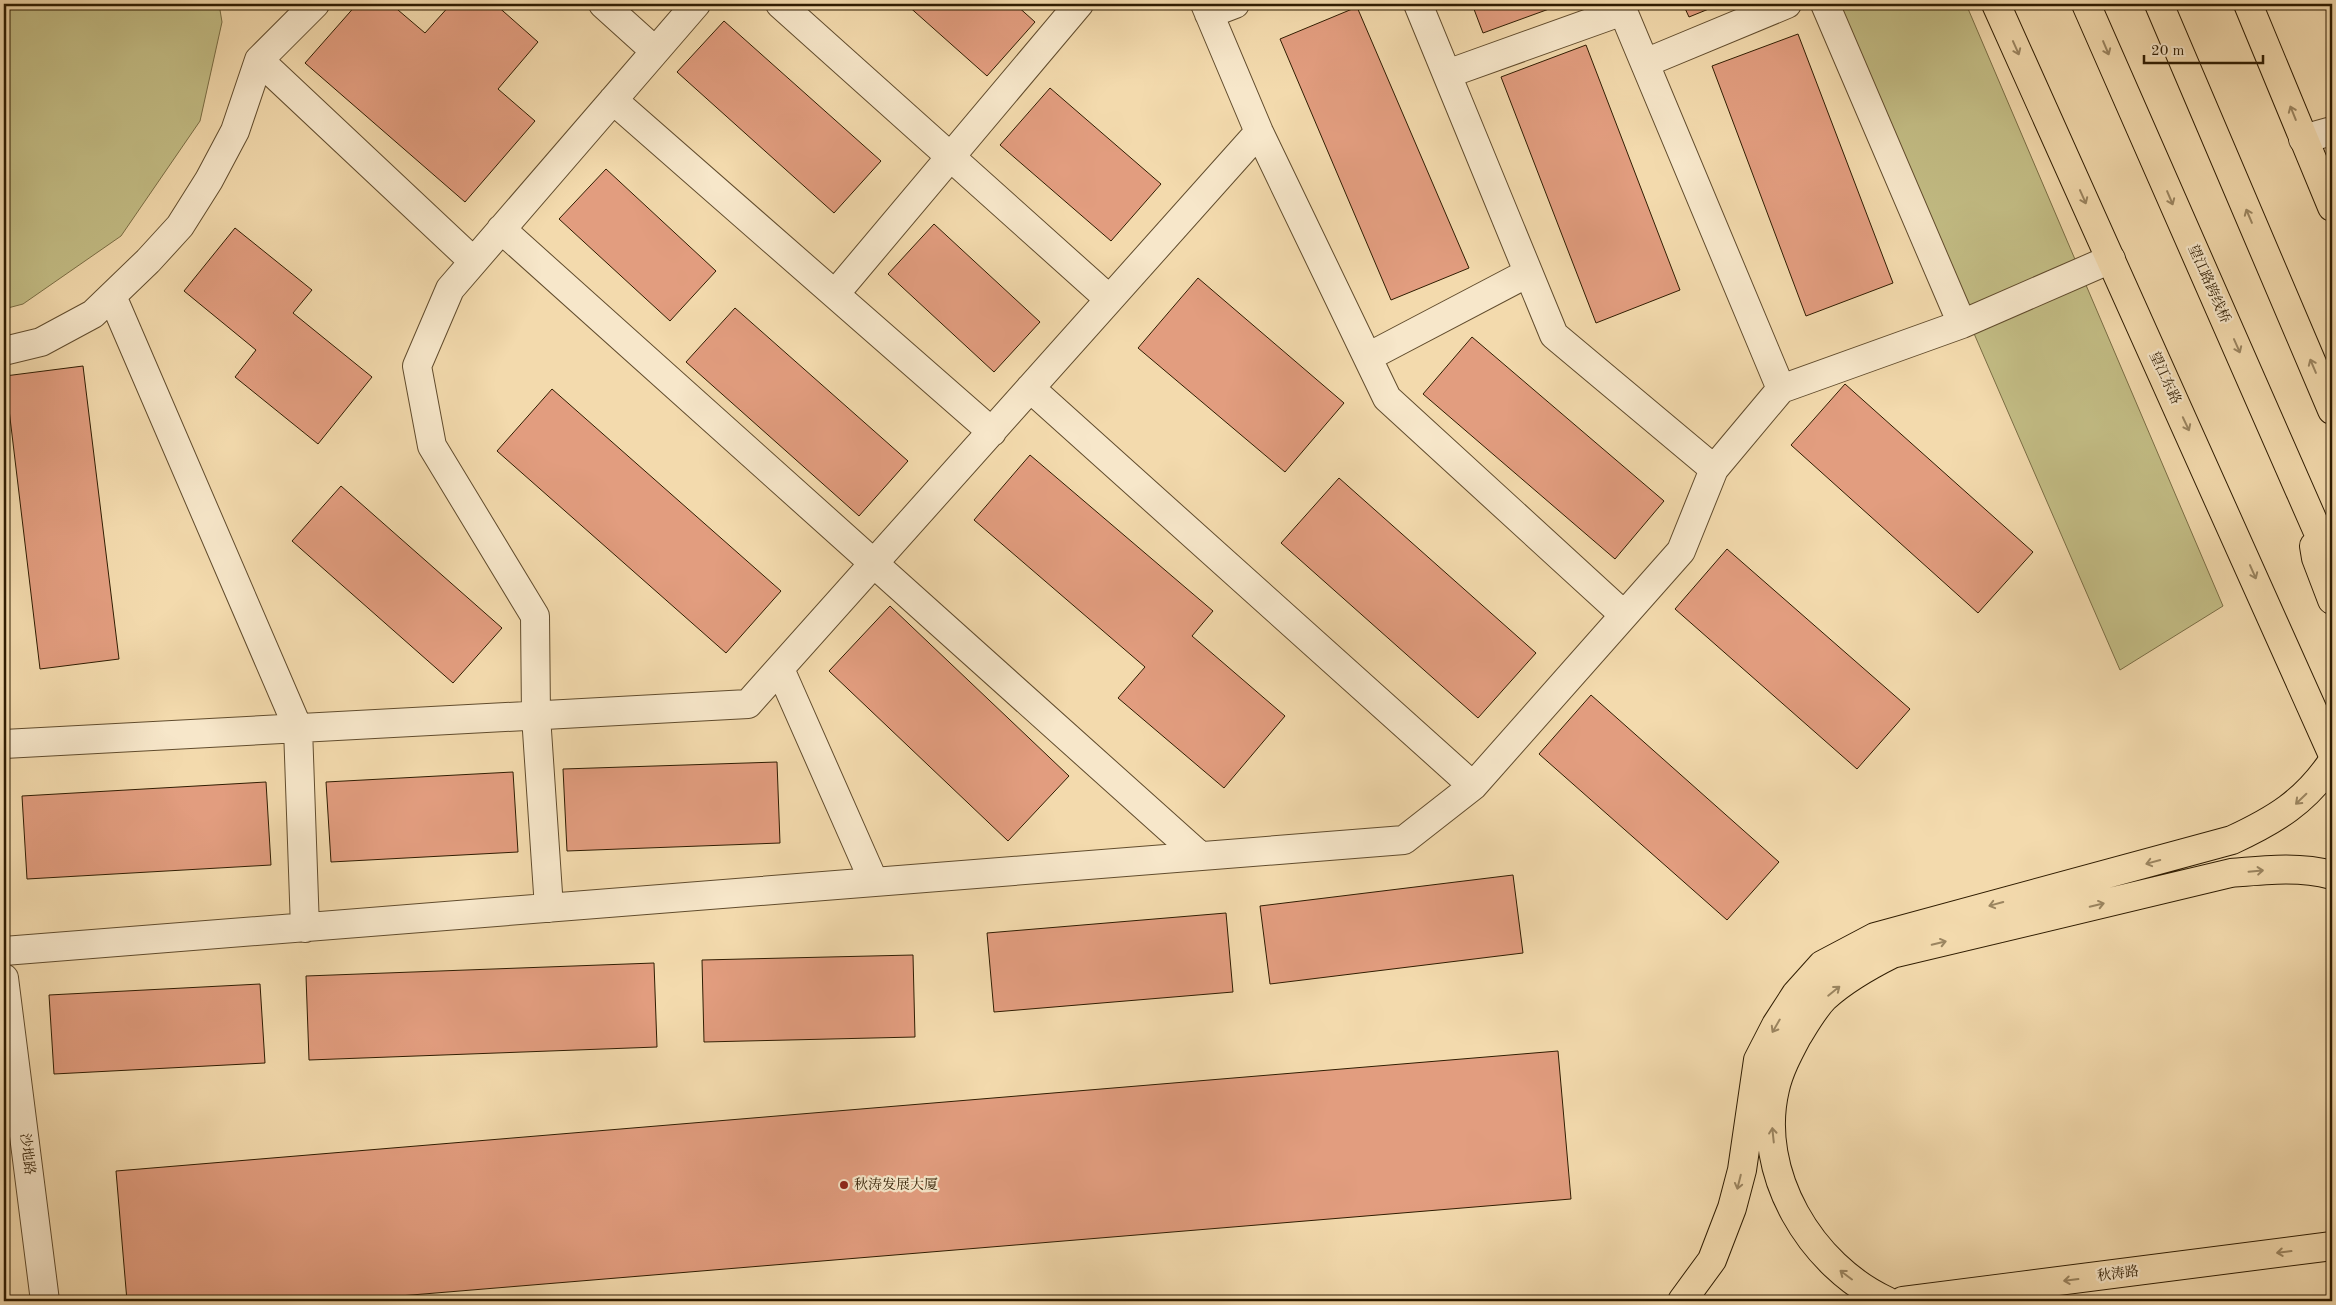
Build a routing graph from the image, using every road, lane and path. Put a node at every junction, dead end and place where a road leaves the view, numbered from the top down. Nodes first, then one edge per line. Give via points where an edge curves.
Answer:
1 (316, 4) edge
2 (602, 4) edge
3 (696, 4) edge
4 (780, 4) edge
5 (1079, 4) edge
6 (1235, 4) edge
7 (1418, 4) edge
8 (1787, 4) edge
9 (1825, 4) edge
10 (1996, 4) edge
11 (2086, 4) edge
12 (2159, 4) edge
13 (2248, 4) edge
14 (1622, 7) edge
15 (1207, 9) edge
16 (656, 51) junction
17 (259, 60) junction
18 (1645, 63) junction
19 (1447, 74) junction
20 (613, 100) junction
21 (2332, 131) edge
22 (1259, 132) junction
23 (2304, 139) junction
24 (951, 157) junction
25 (2332, 206) edge
26 (501, 229) junction
27 (2111, 259) junction
28 (473, 262) junction
29 (1528, 272) junction
30 (835, 294) junction
31 (112, 296) junction
32 (1110, 299) junction
33 (1962, 324) junction
34 (4, 351) edge
35 (1368, 357) junction
36 (1030, 388) junction
37 (1781, 390) junction
38 (2332, 410) edge
39 (992, 432) junction
40 (1714, 469) junction
41 (2305, 498) junction
42 (873, 564) junction
43 (2332, 564) edge
44 (2332, 600) edge
45 (1624, 615) junction
46 (780, 669) junction
47 (536, 716) junction
48 (298, 728) junction
49 (4, 744) edge
50 (2332, 753) edge
51 (2332, 762) edge
52 (1473, 786) junction
53 (1200, 856) junction
54 (2332, 875) edge
55 (874, 882) junction
56 (549, 908) junction
57 (305, 928) junction
58 (4, 951) edge
59 (4, 978) edge
60 (2332, 1246) edge
61 (45, 1301) edge
62 (1682, 1301) edge
63 (1887, 1301) edge
64 (1903, 1301) edge

1 - 17 street
2 - 16 street
3 - 16 street
4 - 24 street
5 - 24 street
6 - 15 street
7 - 19 street
8 - 18 street
9 - 33 street
10 -> 27 main road, 望江东路
11 -> 41 main road, 望江路跨线桥
38 -> 12 main road
23 -> 13 main road
14 - 18 street
14 - 19 street
15 - 22 street
16 - 20 street
17 - 28 street
17 - 31 street via 234,131 209,180 180,226
18 - 37 street
19 - 29 street
20 - 26 street
20 - 30 street
21 - 23 street
22 - 32 street
22 - 35 street
23 - 25 main road
24 - 30 street
24 - 32 street
26 - 28 street
26 - 42 street
27 - 33 street
27 -> 50 main road, 望江东路
28 - 47 street via 450,289 417,366 432,446 535,616
29 - 35 street
29 - 40 street via 1554,335
30 - 39 street
31 - 34 street via 93,314 41,342
31 - 48 street
32 - 36 street
33 - 37 street
35 - 45 street via 1387,398
36 - 39 street
36 - 52 street
37 - 40 street
39 - 42 street
40 - 45 street via 1682,551
41 - 43 main road, 望江路跨线桥
41 - 44 main road via 2316,558
42 - 46 street
42 - 53 street
45 - 52 street
46 - 47 street via 748,704
46 - 55 street
47 - 48 street
47 - 56 street
48 - 49 street
48 - 57 street
51 -> 62 main road via 2298,803 2272,821 2232,840 1875,937 1822,965 1796,994 1758,1060 1742,1170 1732,1208 1712,1260
52 - 53 street via 1404,840
53 - 55 street
63 -> 54 main road via 1840,1270 1808,1235 1784,1192 1776,1160 1772,1127 1775,1090 1786,1057 1824,998 1857,972 1892,954 2232,873 2272,869 2318,871
55 - 56 street
56 - 57 street
57 - 58 street
59 - 61 street, 沙地路
60 -> 64 main road, 秋涛路

